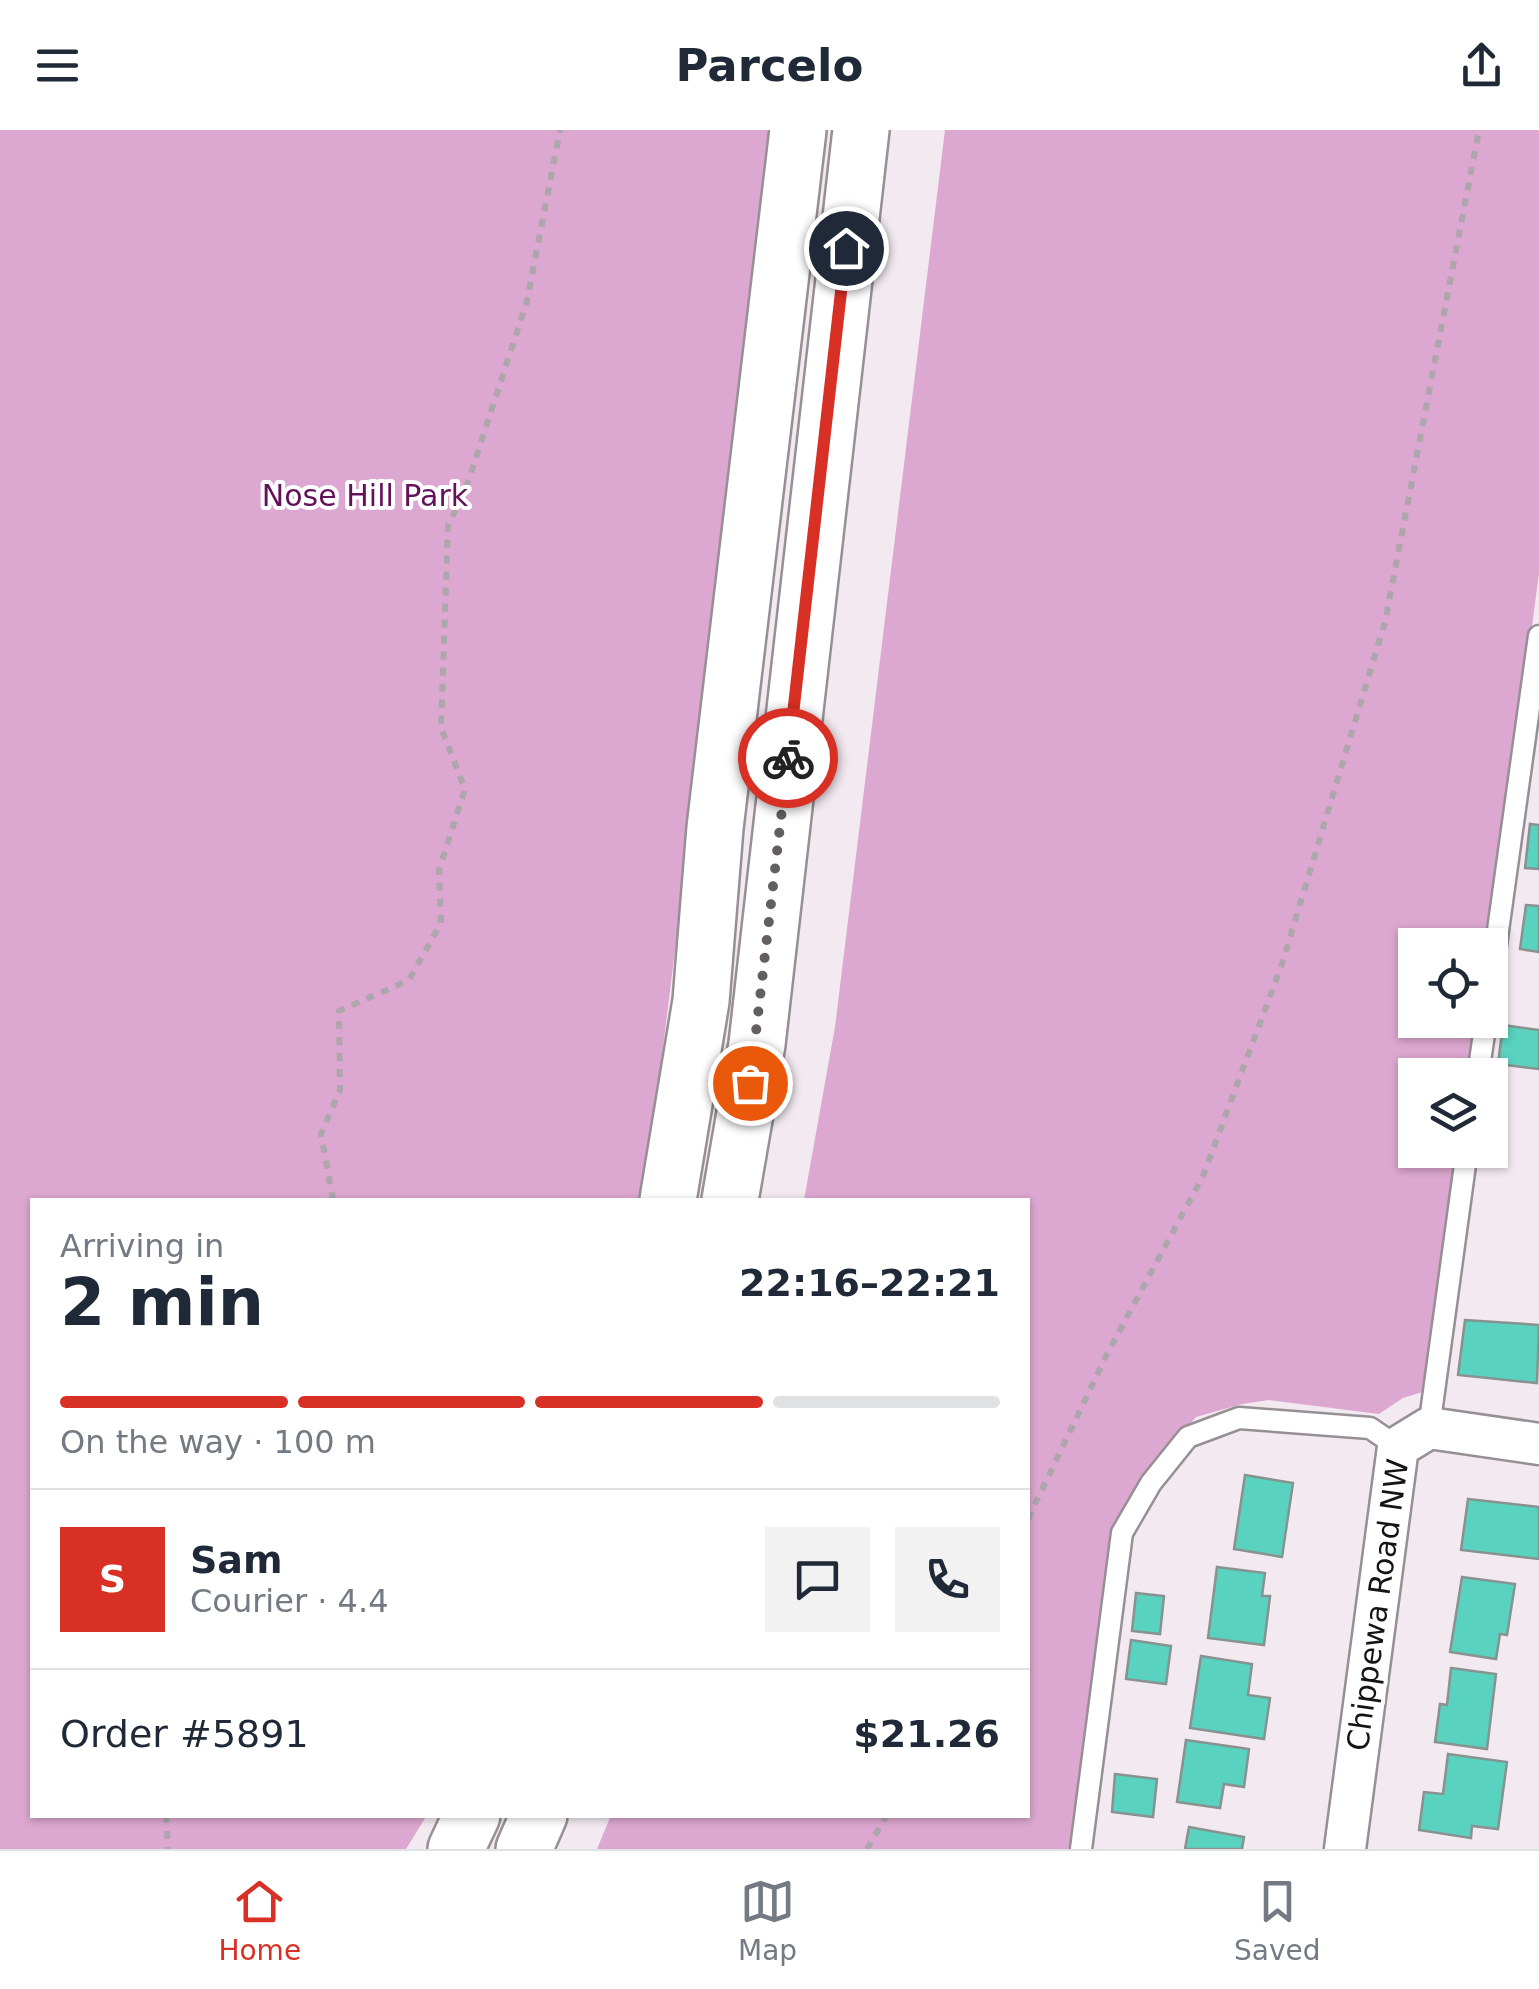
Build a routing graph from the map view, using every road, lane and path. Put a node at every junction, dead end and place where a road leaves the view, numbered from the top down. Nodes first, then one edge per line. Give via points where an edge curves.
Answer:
1 (560, 130) edge
2 (798, 130) edge
3 (861, 130) edge
4 (880, 130) edge
5 (1479, 130) edge
6 (836, 327) junction
7 (1539, 636) edge
8 (1498, 928) edge
9 (1465, 1168) edge
10 (333, 1198) edge
11 (668, 1198) edge
12 (730, 1198) edge
13 (1413, 1437) junction
14 (1539, 1444) edge
15 (1030, 1514) edge
16 (166, 1818) edge
17 (471, 1818) edge
18 (538, 1818) edge
19 (885, 1818) edge
20 (168, 1849) edge
21 (456, 1849) edge
22 (524, 1849) edge
23 (868, 1849) edge
24 (1081, 1849) edge
25 (1345, 1849) edge

1 - 10 path via 527,300 448,526 441,728 464,789 439,870 442,923 410,980 338,1011 340,1090 321,1134
2 - 11 main road via 701,1001
3 - 6 main road
4 - 6 main road
5 - 15 path via 1384,622 1282,964 1203,1176
6 - 12 main road via 757,1044
7 - 8 lane
9 - 13 lane
13 - 14 street, Chippewa Road NW
13 - 24 lane via 1239,1418 1188,1438 1151,1483 1122,1534
13 - 25 street, Chippewa Road NW
16 - 20 path
17 - 21 main road
18 - 22 main road
19 - 23 path

